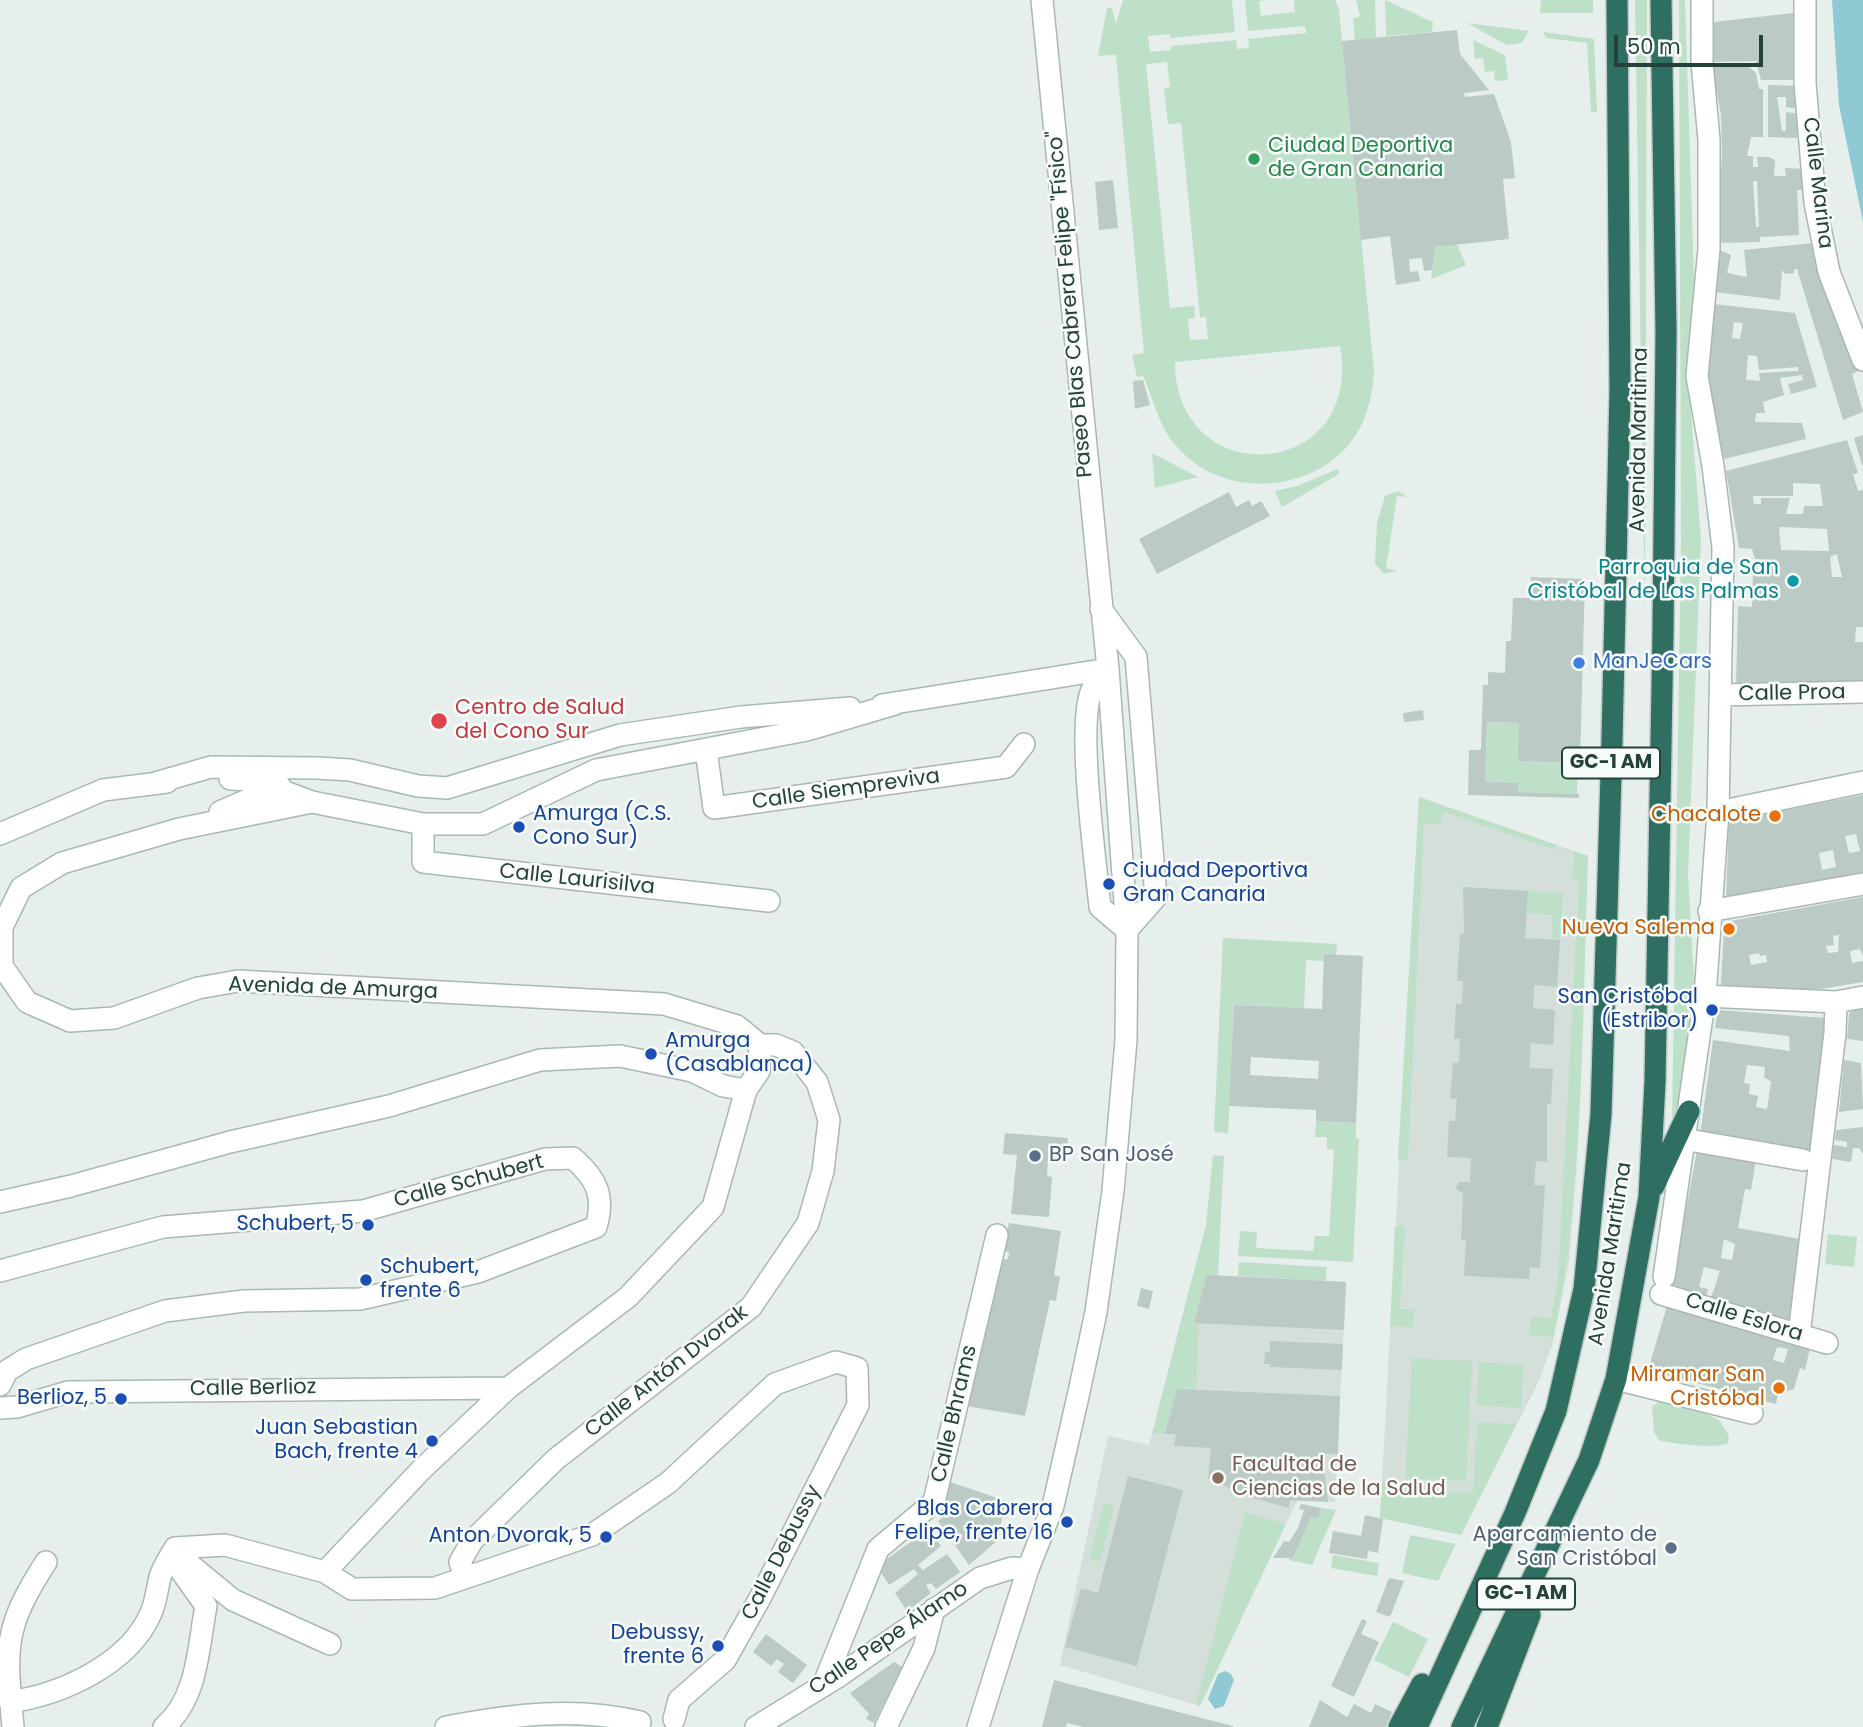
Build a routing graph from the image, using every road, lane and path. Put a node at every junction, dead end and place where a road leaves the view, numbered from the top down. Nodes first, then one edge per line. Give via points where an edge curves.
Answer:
1 (1042, 0) edge
2 (1617, 0) edge
3 (1661, 0) edge
4 (1702, 0) edge
5 (1805, 0) edge
6 (1863, 360) edge
7 (1101, 608) junction
8 (1108, 669) junction
9 (1050, 680) junction
10 (1863, 692) edge
11 (1720, 695) junction
12 (895, 704) junction
13 (1141, 705) junction
14 (1086, 716) junction
15 (1024, 744) dead end
16 (706, 750) junction
17 (317, 768) junction
18 (225, 778) junction
19 (1863, 782) edge
20 (155, 783) junction
21 (276, 788) junction
22 (312, 802) junction
23 (239, 804) junction
24 (1717, 812) junction
25 (423, 824) junction
26 (179, 830) junction
27 (0, 834) edge
28 (1863, 884) edge
29 (769, 901) dead end
30 (1709, 911) junction
31 (1127, 930) junction
32 (1705, 996) junction
33 (1863, 997) edge
34 (1836, 1002) junction
35 (760, 1045) junction
36 (746, 1090) junction
37 (1689, 1111) junction
38 (1684, 1139) junction
39 (1803, 1160) dead end
40 (1648, 1198) junction
41 (0, 1202) edge
42 (997, 1235) dead end
43 (0, 1271) edge
44 (1799, 1335) junction
45 (1827, 1343) dead end
46 (1616, 1379) junction
47 (0, 1385) edge
48 (508, 1388) junction
49 (0, 1408) edge
50 (1752, 1413) dead end
51 (1589, 1460) junction
52 (1515, 1513) junction
53 (175, 1548) junction
54 (46, 1562) dead end
55 (1028, 1569) junction
56 (325, 1572) junction
57 (465, 1577) junction
58 (934, 1609) junction
59 (330, 1644) dead end
60 (823, 1686) junction
61 (10, 1702) junction
62 (678, 1723) edge
63 (638, 1725) edge
64 (13, 1727) edge
65 (164, 1727) edge
66 (446, 1727) edge
67 (756, 1727) edge
68 (886, 1727) edge
69 (978, 1727) edge
70 (1399, 1727) edge
71 (1417, 1727) edge
72 (1462, 1727) edge
73 (1487, 1727) edge

1 - 7 street, Paseo Blas Cabrera Felipe "Físico"
2 - 52 highway, Avenida Maritima / GC-1 AM via 1620,391 1601,1114 1584,1289 1556,1411
3 - 40 highway, Avenida Maritima / GC-1 AM via 1664,576 1655,1082
4 - 11 street via 1709,249 1697,376 1723,547
5 - 6 street, Calle Marina via 1805,83 1815,203 1829,272
7 - 8 street, Paseo Blas Cabrera Felipe "Físico"
7 - 13 street, Paseo Blas Cabrera Felipe "Físico" via 1136,657
8 - 9 street, Avenida de Amurga
8 - 13 street
8 - 14 street via 1092,691
8 - 31 street, Paseo Blas Cabrera Felipe "Físico"
9 - 12 street, Avenida de Amurga
9 - 14 street via 1076,694
10 - 11 street, Calle Proa
11 - 24 street
12 - 16 street, Avenida de Amurga via 807,730
12 - 17 street, Avenida de Amurga via 741,717 620,734 447,788
13 - 31 street, Paseo Blas Cabrera Felipe "Físico" via 1156,897
14 - 31 street via 1100,907
15 - 16 street, Calle Siempreviva via 1006,767 714,808
16 - 25 street, Avenida de Amurga via 596,770 483,824
17 - 20 street via 211,767
17 - 21 street, Avenida de Amurga
18 - 20 street
18 - 21 street
18 - 23 street
19 - 24 street
20 - 27 street via 103,790
21 - 22 street
21 - 23 street, Avenida de Amurga
22 - 25 street, Avenida de Amurga
22 - 26 street, Avenida de Amurga
23 - 26 street, Avenida de Amurga
24 - 30 street
25 - 29 street, Calle Laurisilva via 423,862
26 - 35 street, Avenida de Amurga via 62,863 21,888 2,927 2,966 27,1002 70,1021 114,1018 198,988 238,981 664,1004 737,1026
28 - 30 street
30 - 32 street
31 - 55 street, Paseo Blas Cabrera Felipe "Físico" via 1126,1040 1104,1256 1059,1484
32 - 34 street
32 - 37 street
33 - 34 street
34 - 44 street
35 - 36 street via 759,1071
35 - 57 street, Calle Antón Dvorak via 793,1052 817,1082 829,1120 823,1171 808,1223 751,1307 556,1459 509,1502 472,1541 460,1562
36 - 41 street via 723,1086 692,1071 620,1056 540,1060 389,1106
36 - 48 street via 713,1207 628,1297
37 - 38 street
37 - 40 highway
38 - 39 street
38 - 44 street, Calle Eslora via 1662,1285
40 - 46 highway, Avenida Maritima / GC-1 AM
42 - 60 street, Calle Bhrams via 934,1502 878,1549
43 - 47 street, Calle Schubert via 163,1227 363,1211 545,1159 573,1158 594,1176 601,1209 596,1227 478,1272 360,1299 244,1301 166,1311 26,1359 8,1371
44 - 45 street, Calle Eslora
46 - 50 street
46 - 51 highway, Avenida Maritima / GC-1 AM
48 - 49 street, Calle Berlioz via 68,1392 17,1408
48 - 56 street via 421,1470
51 - 72 highway, Avenida Maritima / GC-1 AM
51 - 73 highway
52 - 70 highway
52 - 71 highway, Avenida Maritima / GC-1 AM
53 - 56 street via 225,1545
53 - 59 street via 198,1574 233,1600
53 - 61 street via 137,1639 65,1688
53 - 65 street via 179,1568 206,1606 191,1690 180,1714
54 - 61 street via 12,1623 6,1663
55 - 58 street, Calle Pepe Álamo via 995,1571
55 - 69 street, Paseo Blas Cabrera Felipe "Físico"
56 - 57 street via 352,1589 435,1588
57 - 62 street, Calle Debussy via 592,1535 668,1483 775,1384 836,1362 857,1368 858,1405 725,1660 679,1700
58 - 60 street, Calle Pepe Álamo
58 - 68 street via 924,1648
60 - 67 street, Calle Pepe Álamo
61 - 64 street
62 - 63 street via 656,1715
63 - 66 street via 604,1713 567,1712 513,1715

